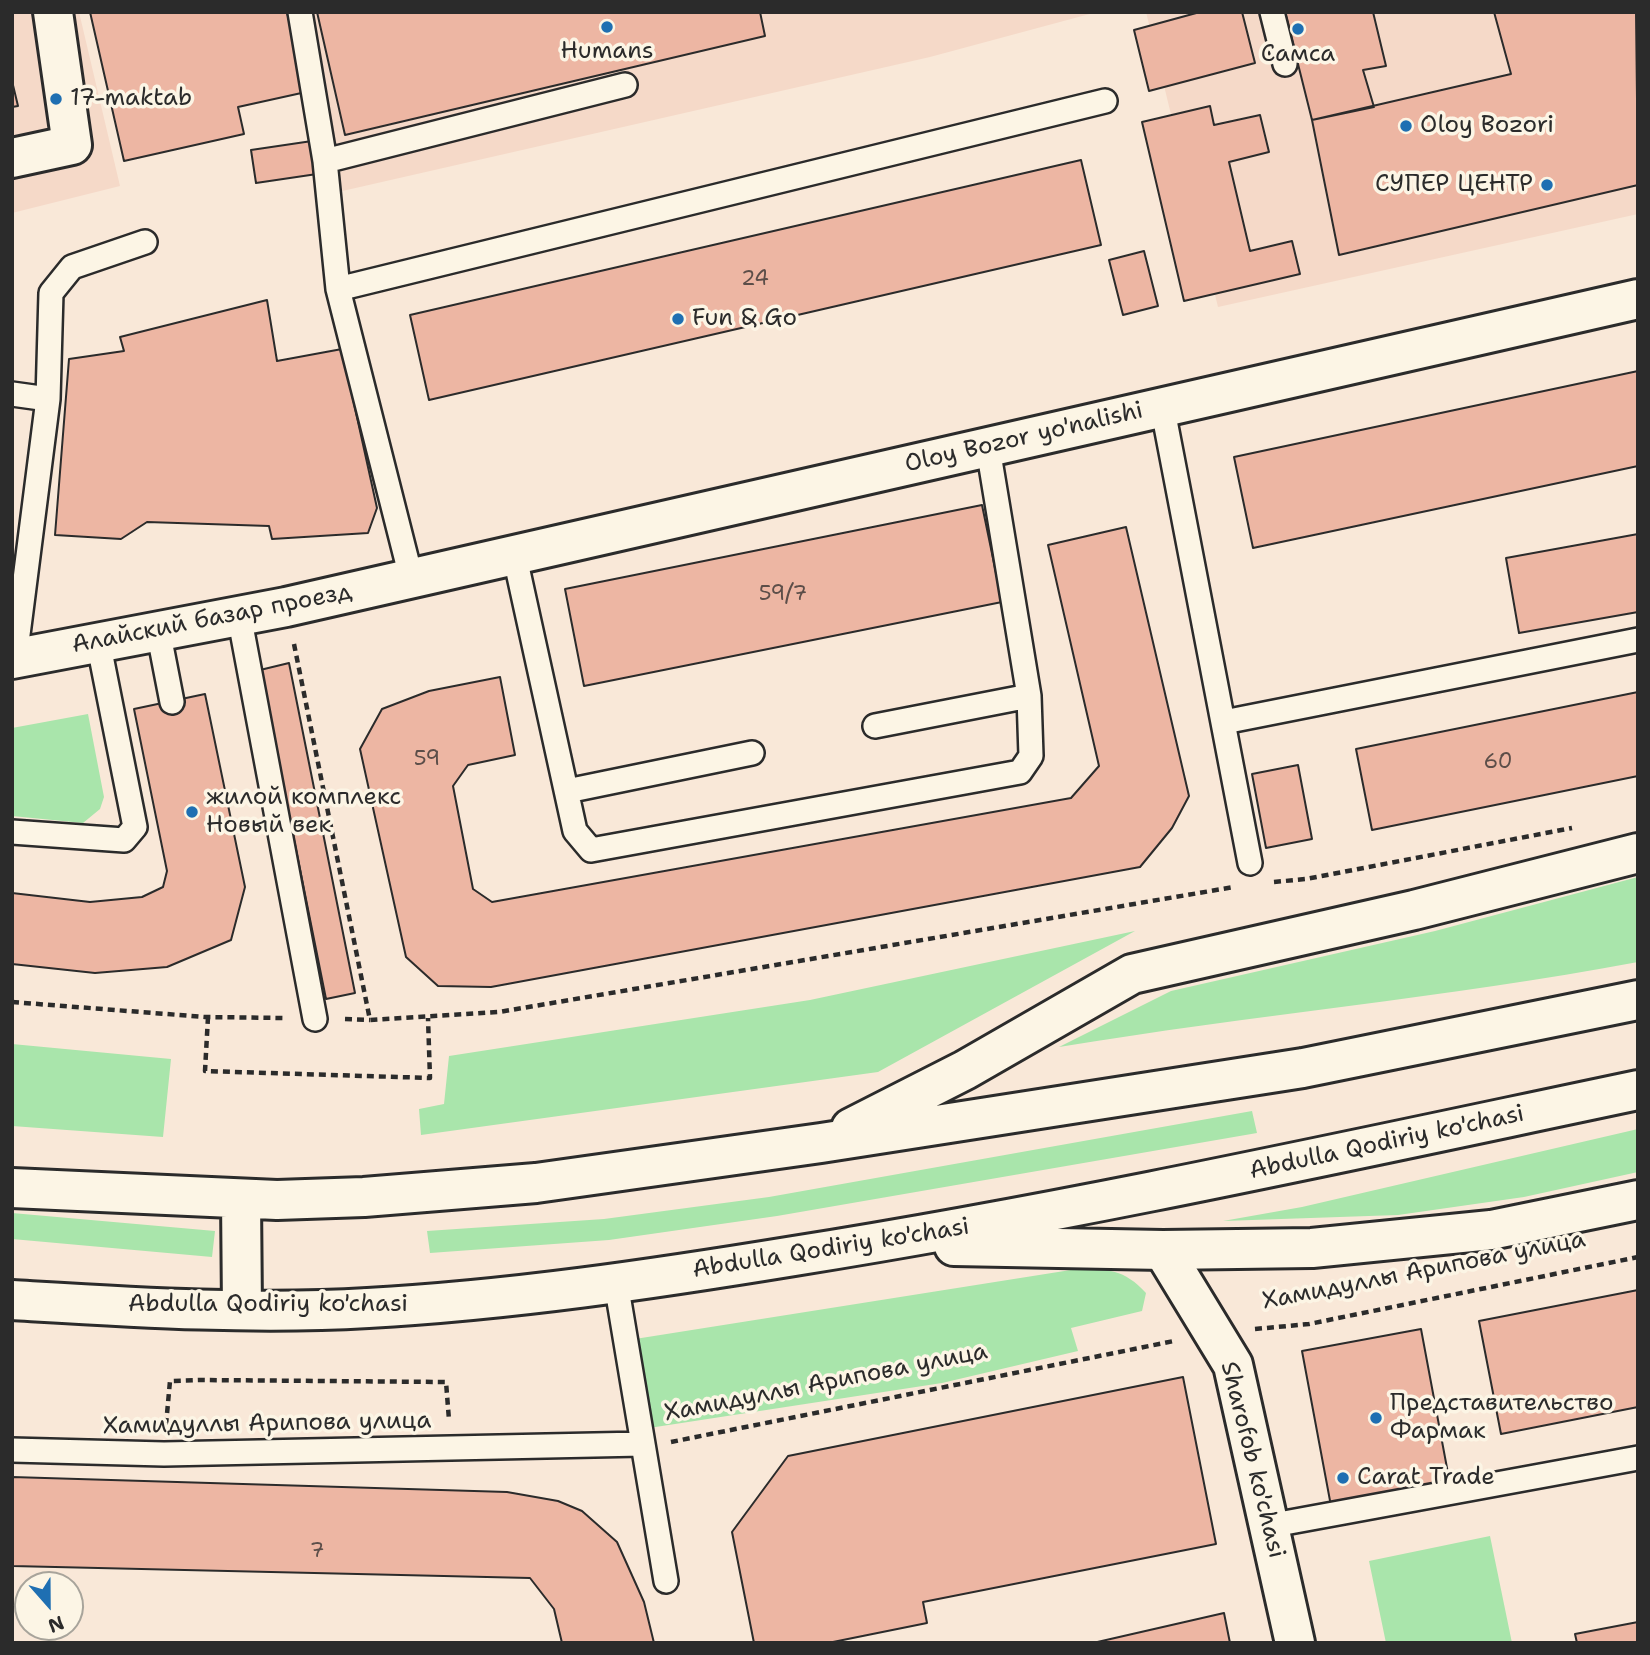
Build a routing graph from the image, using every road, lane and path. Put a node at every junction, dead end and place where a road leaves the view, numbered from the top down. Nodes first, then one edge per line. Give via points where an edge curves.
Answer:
1 (53, 12) edge
2 (300, 12) edge
3 (1272, 12) edge
4 (1285, 64) dead end
5 (625, 85) dead end
6 (1105, 101) dead end
7 (12, 158) edge
8 (325, 161) junction
9 (145, 242) dead end
10 (338, 289) junction
11 (1638, 299) edge
12 (12, 394) edge
13 (48, 399) junction
14 (1162, 405) junction
15 (988, 448) junction
16 (514, 552) junction
17 (411, 577) junction
18 (286, 607) junction
19 (239, 615) junction
20 (158, 630) junction
21 (1638, 640) edge
22 (98, 641) junction
23 (14, 659) edge
24 (1029, 696) junction
25 (172, 702) dead end
26 (1224, 722) junction
27 (876, 726) dead end
28 (752, 753) dead end
29 (567, 791) junction
30 (1585, 825) dead end
31 (12, 832) edge
32 (1638, 853) edge
33 (1250, 863) dead end
34 (1267, 883) dead end
35 (1241, 886) dead end
36 (1638, 1000) edge
37 (12, 1002) edge
38 (208, 1017) junction
39 (315, 1018) junction
40 (428, 1018) junction
41 (370, 1020) junction
42 (1638, 1090) edge
43 (821, 1143) junction
44 (12, 1188) edge
45 (241, 1199) junction
46 (1638, 1200) edge
47 (868, 1244) junction
48 (1163, 1250) junction
49 (1638, 1257) edge
50 (615, 1283) junction
51 (12, 1300) edge
52 (242, 1309) junction
53 (1215, 1332) junction
54 (446, 1382) dead end
55 (642, 1444) junction
56 (12, 1450) edge
57 (164, 1454) junction
58 (1638, 1458) edge
59 (1268, 1526) junction
60 (666, 1581) dead end
61 (1295, 1643) edge

1 - 7 main road via 72,145
2 - 8 lane
3 - 4 lane
5 - 8 lane
6 - 10 lane
8 - 10 lane
9 - 13 lane via 72,267 51,293
10 - 17 lane
11 - 14 main road, Oloy Bozor yo'nalishi
12 - 13 lane
13 - 23 lane
14 - 15 main road, Oloy Bozor yo'nalishi
14 - 26 lane
15 - 16 main road, Oloy Bozor yo'nalishi
15 - 24 lane
16 - 17 main road, Oloy Bozor yo'nalishi
16 - 29 lane
17 - 18 main road, Алайский базар проезд
18 - 19 main road, Алайский базар проезд
18 - 41 path
19 - 20 main road, Алайский базар проезд
19 - 39 lane
20 - 22 main road, Алайский базар проезд
20 - 25 lane
21 - 26 lane
22 - 23 main road, Алайский базар проезд
22 - 31 lane via 135,827 124,840
24 - 27 lane
24 - 29 lane via 1031,756 1020,772 591,849 575,831
26 - 33 lane
28 - 29 lane
30 - 34 path
32 - 43 main road via 1132,974 965,1070
35 - 40 path via 499,1012
36 - 43 main road via 1303,1068
37 - 38 path
38 - 39 path
38 - 40 path via 205,1071 430,1078
39 - 41 path
40 - 41 path
42 - 47 main road, Abdulla Qodiriy ko'chasi via 1055,1211
43 - 45 main road via 524,1184 364,1197
44 - 45 main road
45 - 52 main road
46 - 48 main road via 1491,1230 1312,1248
47 - 48 main road
47 - 50 main road, Abdulla Qodiriy ko'chasi
48 - 53 main road, Sharofob ko'chasi
49 - 53 path, Хамидуллы Арипова улица via 1309,1324
50 - 52 main road, Abdulla Qodiriy ko'chasi via 436,1303
50 - 55 lane
51 - 52 main road, Abdulla Qodiriy ko'chasi
53 - 55 path, Хамидуллы Арипова улица
53 - 59 main road, Sharofob ko'chasi via 1233,1365
54 - 57 path via 170,1381
55 - 57 lane, Хамидуллы Арипова улица
55 - 60 lane
56 - 57 lane, Хамидуллы Арипова улица
58 - 59 lane
59 - 61 main road, Sharofob ko'chasi

